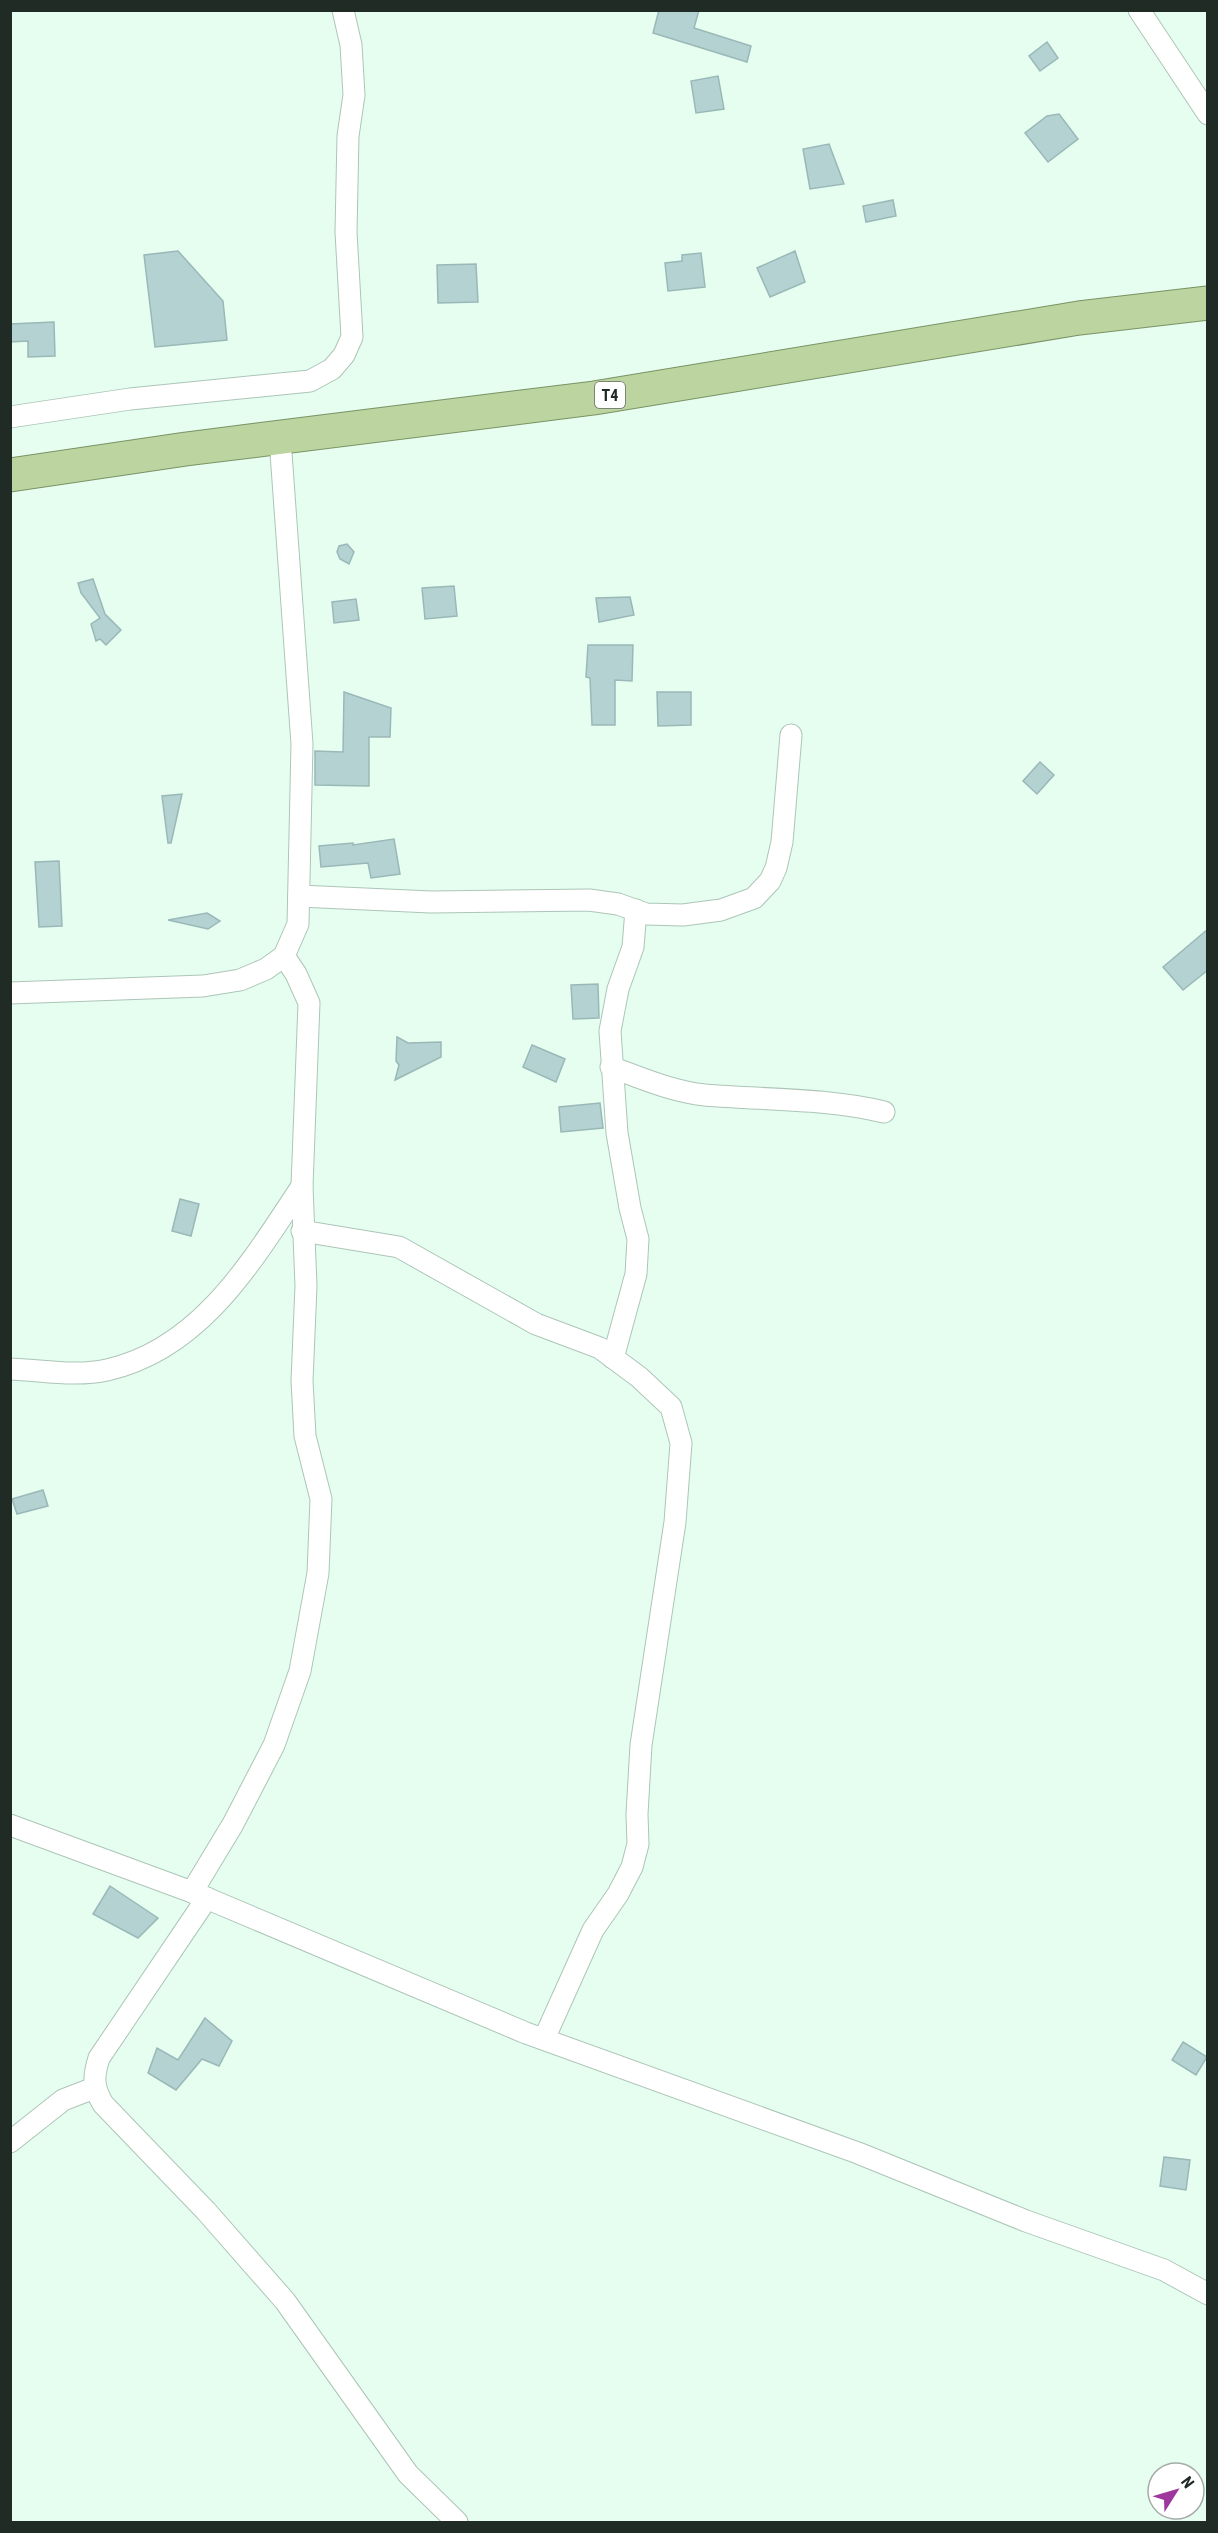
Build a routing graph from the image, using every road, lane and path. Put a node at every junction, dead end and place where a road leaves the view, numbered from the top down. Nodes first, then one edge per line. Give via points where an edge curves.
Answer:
1 (343, 10) edge
2 (1139, 10) edge
3 (1208, 114) edge
4 (1208, 303) edge
5 (10, 417) edge
6 (280, 439) junction
7 (10, 475) edge
8 (791, 735) dead end
9 (299, 896) junction
10 (636, 910) junction
11 (284, 956) junction
12 (10, 993) edge
13 (611, 1068) junction
14 (884, 1112) dead end
15 (302, 1186) junction
16 (303, 1231) junction
17 (613, 1358) junction
18 (10, 1369) edge
19 (10, 1825) edge
20 (199, 1895) junction
21 (544, 2039) junction
22 (94, 2088) junction
23 (10, 2142) edge
24 (1208, 2294) edge
25 (458, 2523) edge

1 - 5 street via 351,45 354,95 348,136 346,232 352,337 345,355 332,369 310,381 130,399
2 - 3 street
4 - 6 highway, T4 via 1079,318 594,398
6 - 7 highway, T4
6 - 9 street via 302,744
8 - 10 street via 782,842 776,868 763,891 721,910 683,915
9 - 10 street via 431,902 590,900
9 - 11 street via 298,924
10 - 13 street via 633,947 618,989 610,1031
11 - 12 street via 267,969 240,980 202,986
11 - 15 street via 309,1003
13 - 14 street via 702,1095 854,1105
13 - 17 street via 617,1133 638,1239 636,1274
15 - 16 street
15 - 18 street via 227,1294 190,1330 158,1353 106,1370 53,1373
16 - 17 street via 399,1246 536,1324 600,1348
16 - 20 street via 306,1286 302,1381 305,1436 321,1499 318,1573 300,1671 274,1745
17 - 21 street via 671,1407 681,1443 675,1522 641,1745 632,1867 593,1930
19 - 20 street
20 - 21 street
20 - 22 street via 99,2058
21 - 24 street via 1164,2270
22 - 23 street via 63,2100
22 - 25 street via 103,2104 206,2211 285,2301 408,2474

